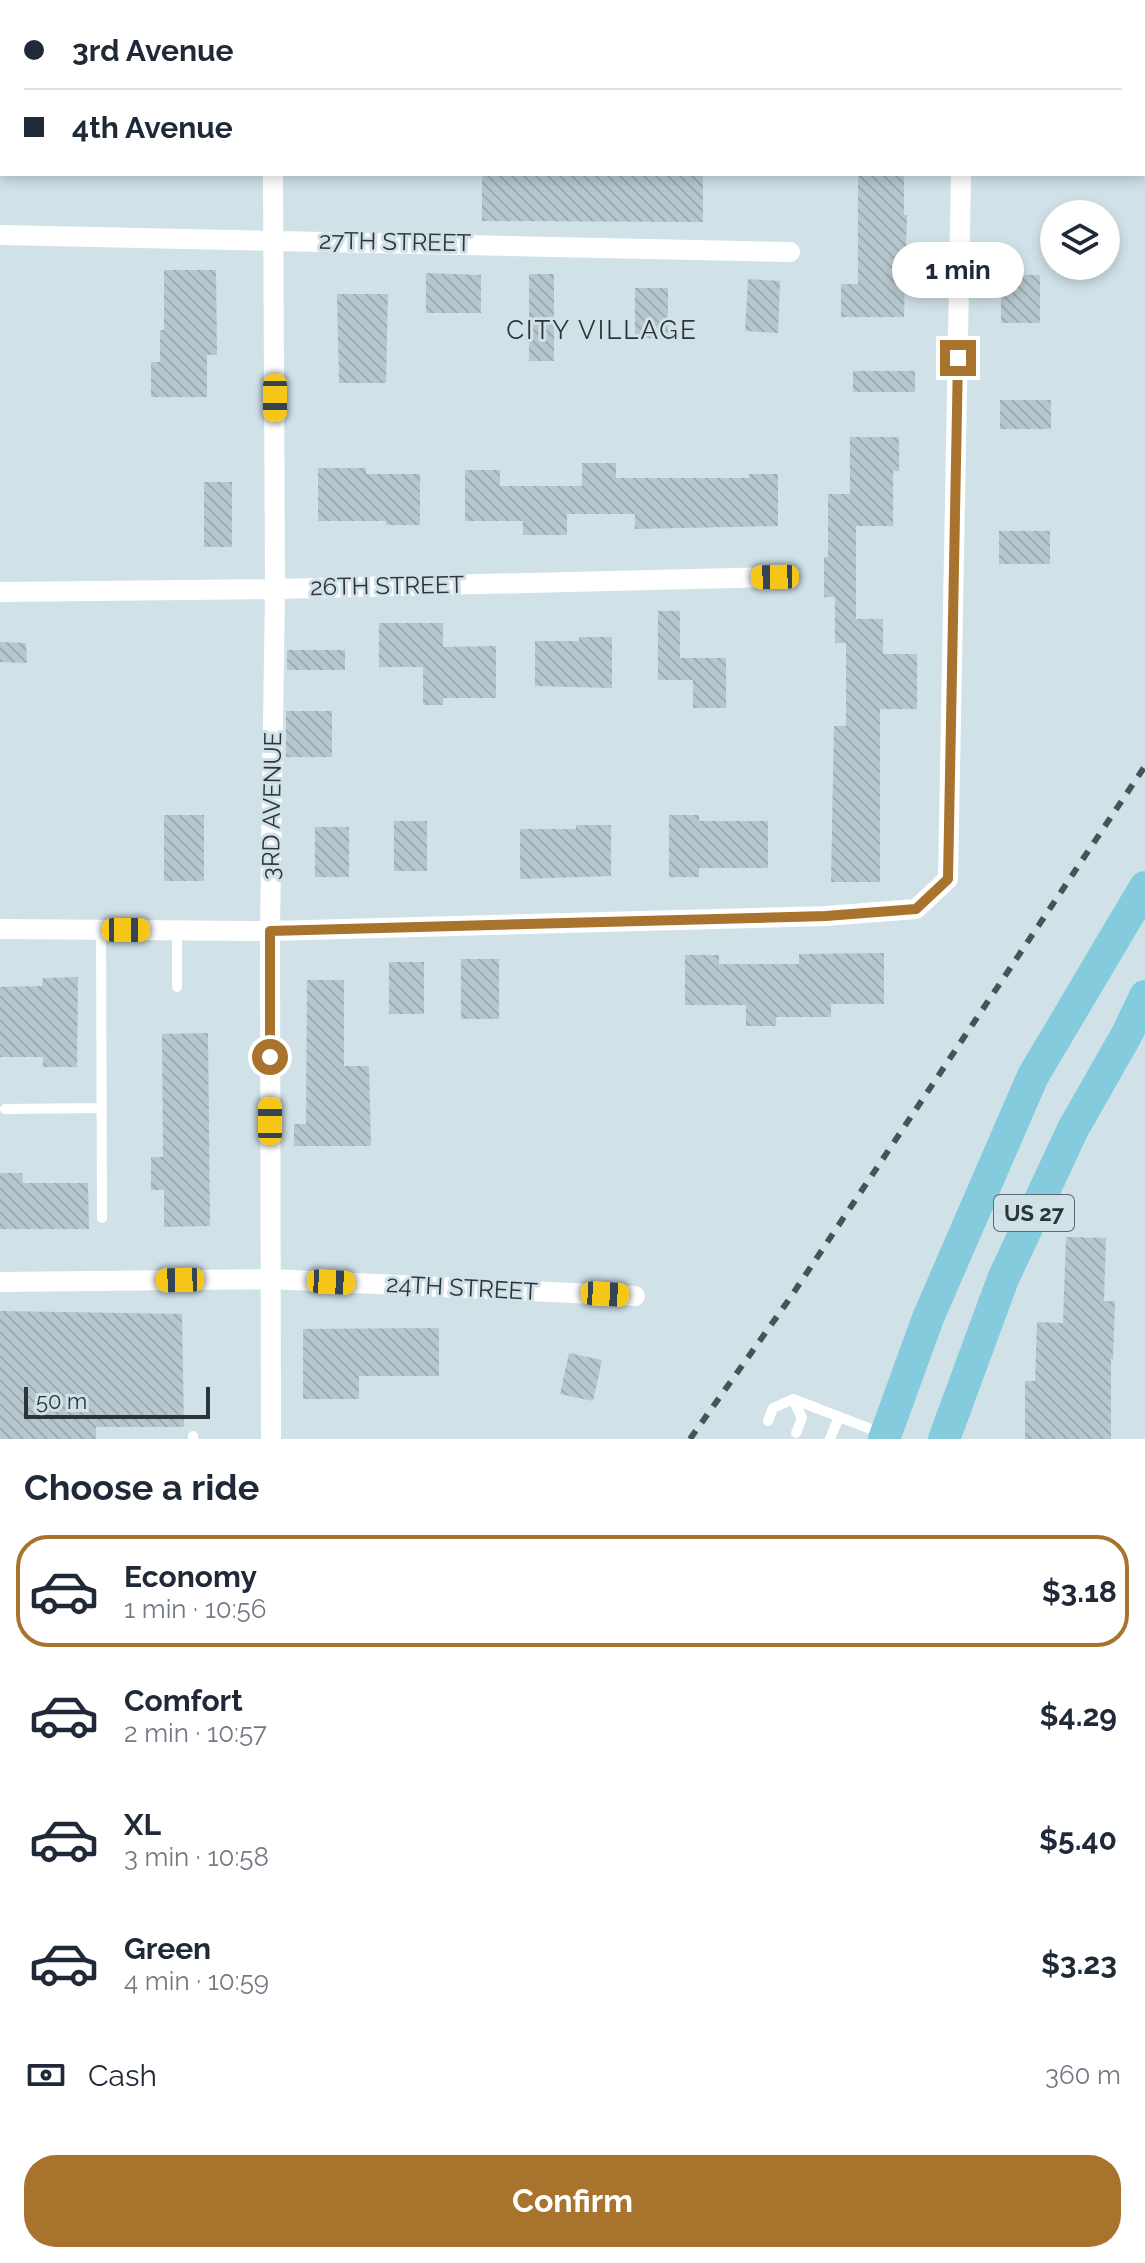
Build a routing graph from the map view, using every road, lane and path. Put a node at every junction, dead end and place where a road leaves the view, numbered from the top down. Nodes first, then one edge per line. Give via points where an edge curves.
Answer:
1 (273, 176) edge
2 (961, 176) edge
3 (0, 235) edge
4 (274, 239) junction
5 (790, 252) dead end
6 (775, 577) dead end
7 (275, 589) junction
8 (0, 592) edge
9 (1145, 887) edge
10 (0, 929) edge
11 (101, 930) junction
12 (177, 931) junction
13 (270, 931) junction
14 (177, 987) dead end
15 (1145, 996) edge
16 (102, 1108) junction
17 (5, 1109) dead end
18 (102, 1218) dead end
19 (270, 1279) junction
20 (0, 1282) edge
21 (635, 1296) dead end
22 (793, 1399) junction
23 (839, 1417) junction
24 (768, 1421) dead end
25 (796, 1433) dead end
26 (885, 1437) edge
27 (271, 1439) edge
28 (830, 1439) edge
29 (944, 1439) edge

1 - 4 street, 3RD AVENUE
2 - 13 street via 948,879 916,909 826,916
3 - 4 street, 27TH STREET
4 - 5 street, 27TH STREET
4 - 7 street, 3RD AVENUE
6 - 7 street, 26TH STREET
7 - 8 street, 26TH STREET
7 - 13 street, 3RD AVENUE
9 - 26 main road, US 27 via 1033,1076 928,1318
10 - 11 street
11 - 12 street
11 - 16 lane
12 - 13 street
12 - 14 lane
13 - 19 street, 3RD AVENUE
15 - 29 main road, US 27 via 1073,1129 1003,1279
16 - 17 lane
16 - 18 lane
19 - 20 street, 24TH STREET
19 - 21 street, 24TH STREET
19 - 27 street, 3RD AVENUE
22 - 23 lane
22 - 24 lane via 773,1408
22 - 25 lane via 802,1418
23 - 26 lane
23 - 28 lane

